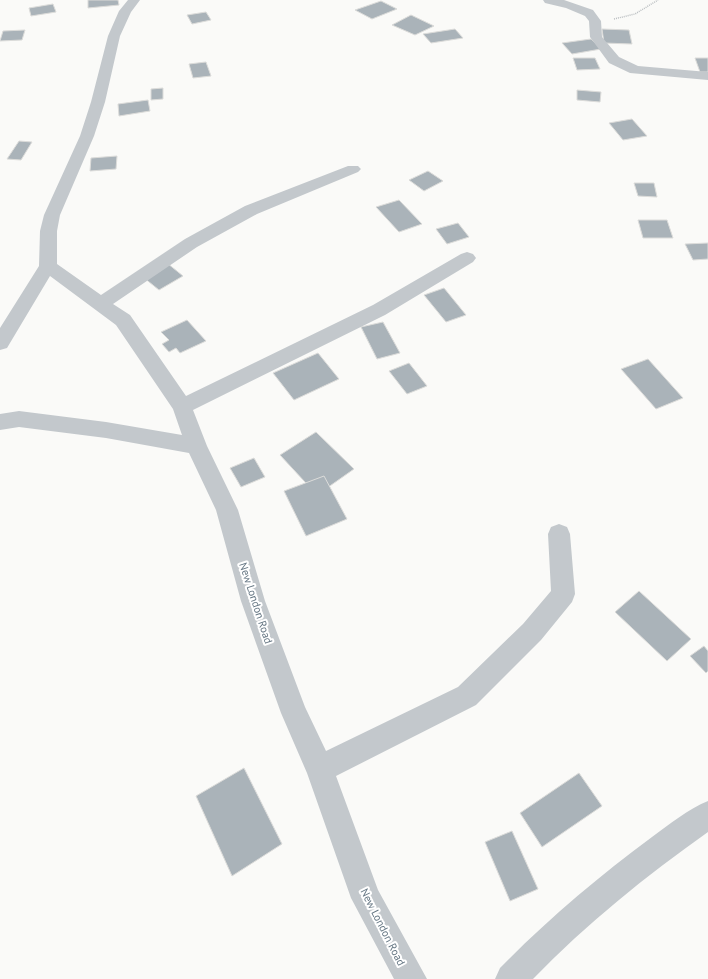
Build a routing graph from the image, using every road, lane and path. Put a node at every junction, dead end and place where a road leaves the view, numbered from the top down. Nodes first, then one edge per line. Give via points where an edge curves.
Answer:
1 (134, 0) edge
2 (549, 0) edge
3 (658, 0) edge
4 (595, 21) junction
5 (708, 76) edge
6 (353, 169) dead end
7 (466, 258) dead end
8 (48, 266) junction
9 (100, 304) junction
10 (0, 343) edge
11 (182, 407) junction
12 (0, 422) edge
13 (196, 446) junction
14 (559, 534) dead end
15 (320, 769) junction
16 (708, 815) edge
17 (411, 979) edge
18 (511, 979) edge

1 - 8 street via 121,16 113,37 98,101 86,138 49,227
2 - 4 street via 589,13
3 - 4 path via 636,14
4 - 5 street via 596,37 614,60 635,70
6 - 9 street via 252,210 191,242
7 - 11 street via 379,310
8 - 9 street, New London Road
8 - 10 street
9 - 11 street, New London Road via 123,320
11 - 13 street, New London Road
12 - 13 street via 19,419 106,430
13 - 15 street, New London Road via 227,510 253,601 294,713
14 - 15 street via 563,594 532,632 467,696
15 - 17 street, New London Road via 366,898
16 - 18 street via 652,854 595,900

